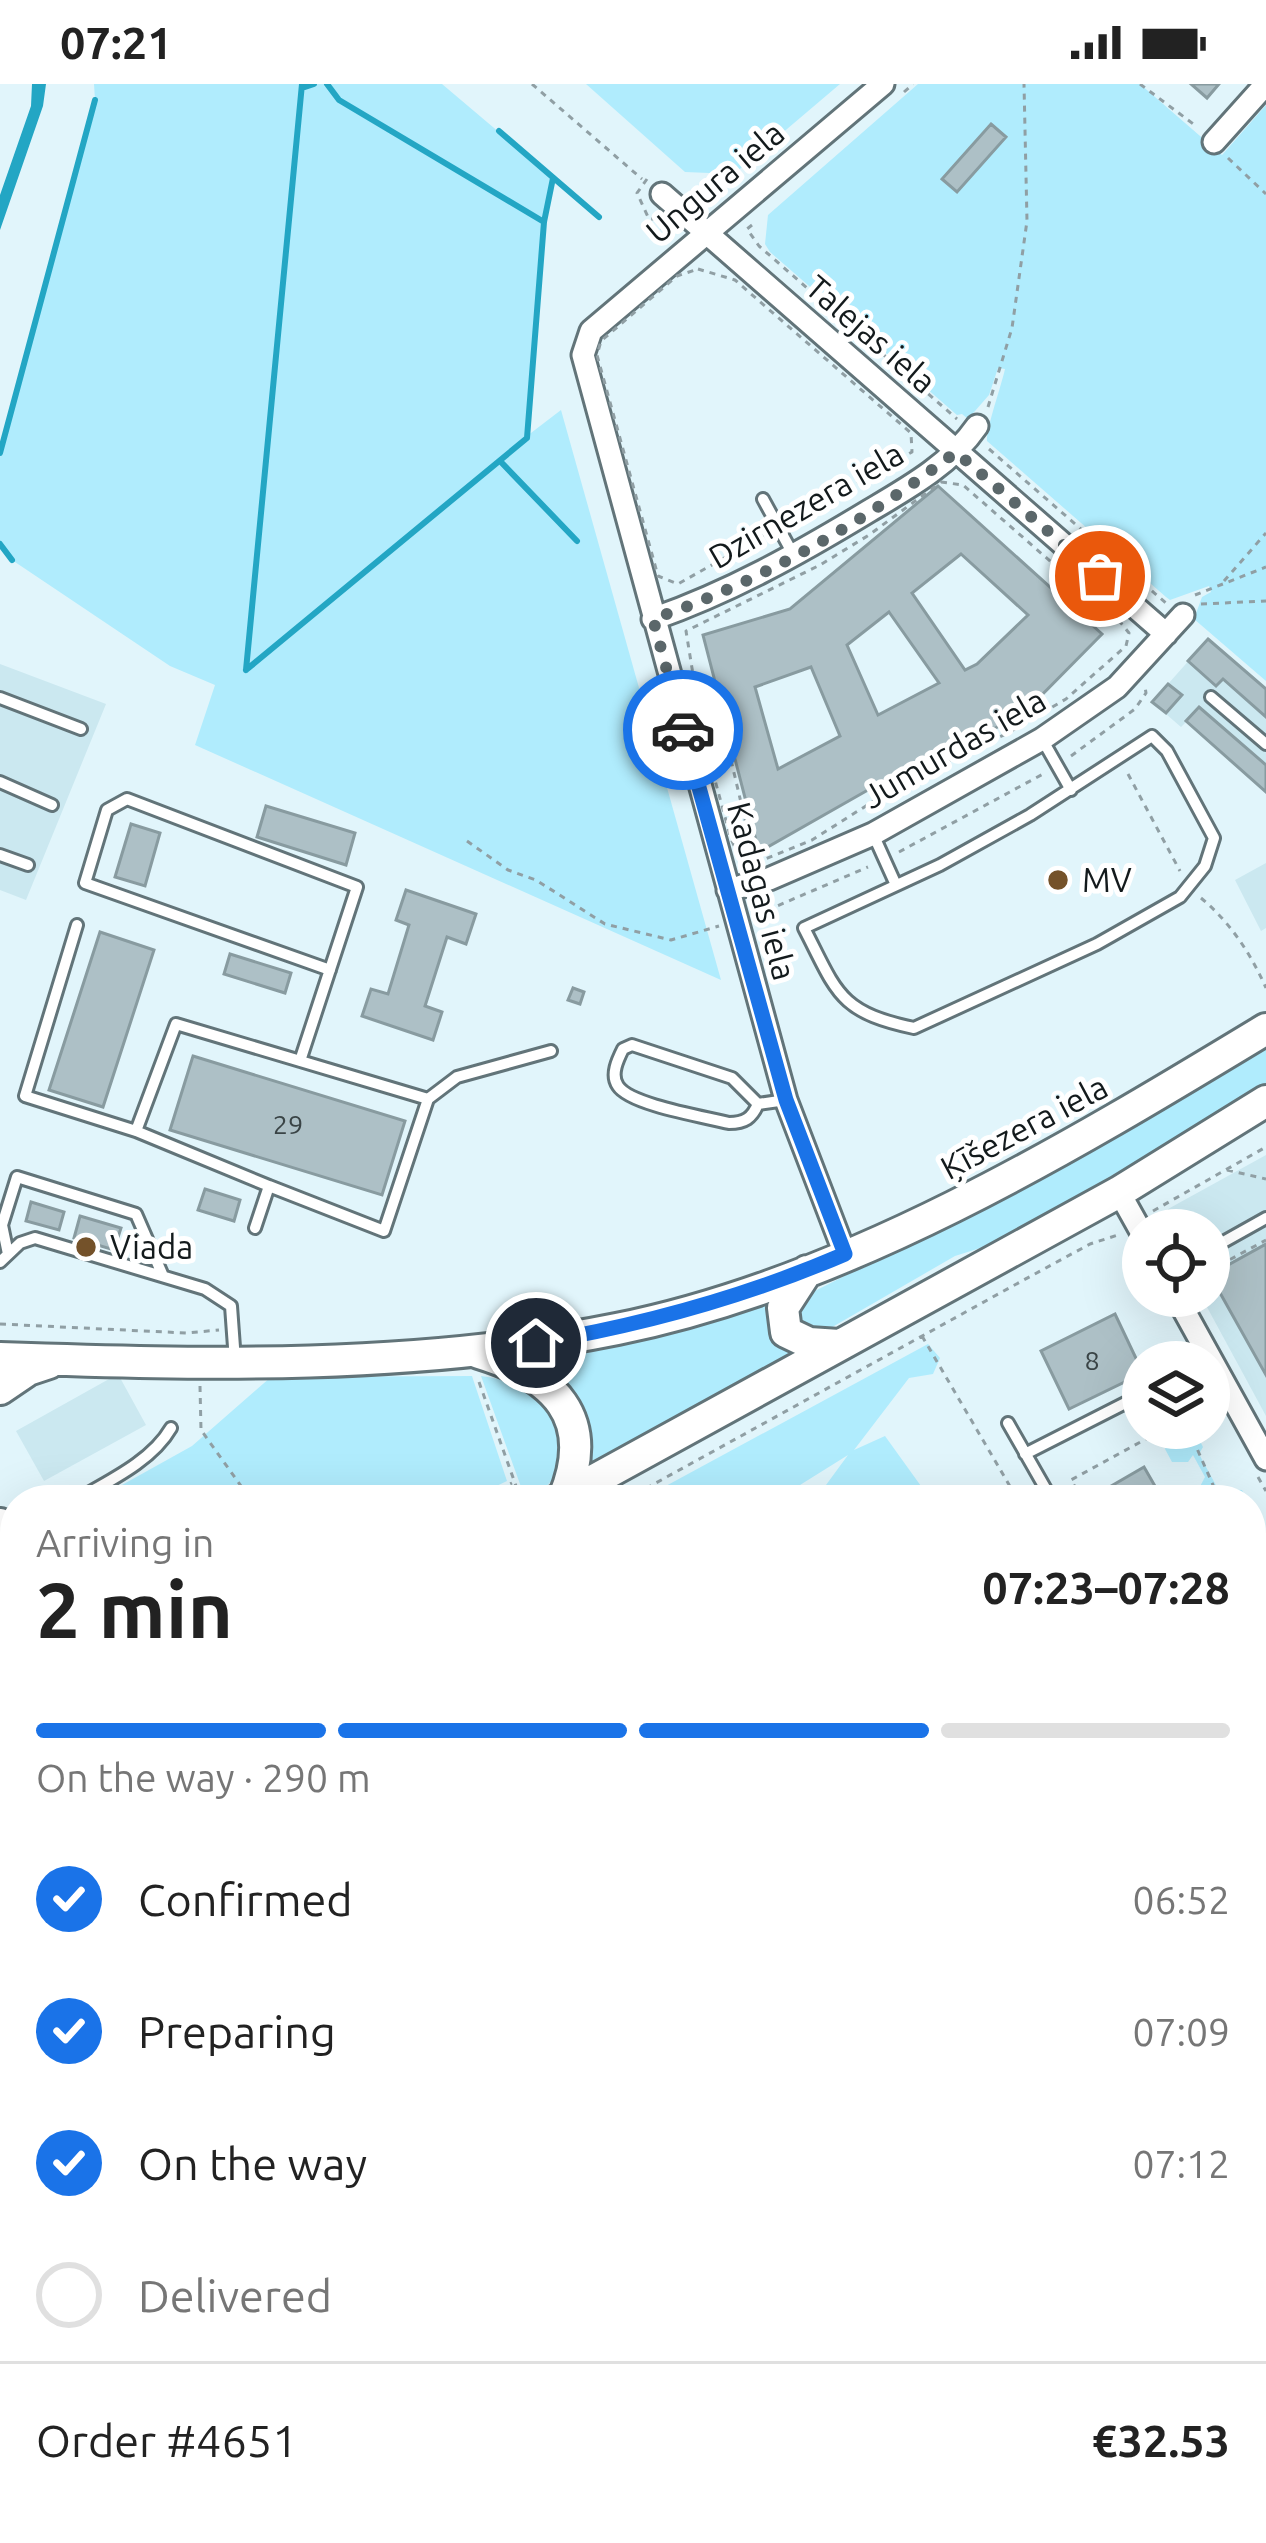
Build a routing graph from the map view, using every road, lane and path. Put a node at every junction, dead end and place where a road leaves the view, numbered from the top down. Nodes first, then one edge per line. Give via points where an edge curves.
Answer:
1 (532, 84) edge
2 (913, 84) edge
3 (1024, 84) edge
4 (1140, 84) edge
5 (1266, 84) edge
6 (890, 91) edge
7 (1214, 142) junction
8 (662, 194) joint
9 (1266, 194) edge
10 (764, 213) dead end
11 (707, 234) junction
12 (591, 331) joint
13 (993, 398) dead end
14 (975, 428) junction
15 (956, 452) junction
16 (763, 499) dead end
17 (780, 529) junction
18 (1266, 533) edge
19 (794, 556) junction
20 (1266, 567) edge
21 (1221, 584) junction
22 (1266, 601) edge
23 (1186, 606) junction
24 (653, 619) junction
25 (1166, 634) junction
26 (1144, 682) dead end
27 (1210, 697) dead end
28 (0, 698) edge
29 (723, 712) dead end
30 (692, 721) junction
31 (82, 729) dead end
32 (703, 736) junction
33 (1042, 740) junction
34 (1266, 744) edge
35 (1058, 766) junction
36 (1123, 766) dead end
37 (0, 782) edge
38 (1071, 790) junction
39 (52, 805) dead end
40 (873, 834) junction
41 (467, 841) dead end
42 (0, 855) edge
43 (885, 860) junction
44 (755, 863) junction
45 (28, 865) dead end
46 (1184, 884) dead end
47 (896, 885) junction
48 (728, 890) junction
49 (1195, 892) dead end
50 (752, 916) dead end
51 (77, 925) dead end
52 (720, 925) dead end
53 (330, 970) junction
54 (1266, 988) edge
55 (1266, 1029) edge
56 (551, 1051) dead end
57 (300, 1061) junction
58 (428, 1100) junction
59 (786, 1100) junction
60 (1266, 1101) edge
61 (758, 1103) junction
62 (136, 1131) junction
63 (1266, 1147) edge
64 (1226, 1169) junction
65 (1266, 1179) edge
66 (269, 1186) junction
67 (1119, 1192) junction
68 (1128, 1209) edge
69 (1155, 1209) edge
70 (1266, 1218) edge
71 (255, 1228) dead end
72 (1122, 1235) edge
73 (1230, 1238) edge
74 (1266, 1240) edge
75 (845, 1254) junction
76 (4, 1258) edge
77 (1230, 1260) edge
78 (807, 1271) junction
79 (163, 1276) junction
80 (1188, 1317) edge
81 (0, 1324) edge
82 (233, 1329) junction
83 (922, 1336) junction
84 (839, 1346) junction
85 (0, 1358) edge
86 (61, 1360) junction
87 (224, 1361) junction
88 (476, 1364) junction
89 (0, 1389) edge
90 (1122, 1405) edge
91 (1008, 1423) dead end
92 (171, 1428) dead end
93 (1128, 1449) edge
94 (1197, 1449) edge
95 (1025, 1454) junction
96 (1266, 1459) edge
97 (514, 1482) junction
98 (102, 1485) edge
99 (240, 1485) edge
100 (508, 1485) edge
101 (515, 1485) edge
102 (566, 1485) edge
103 (585, 1485) edge
104 (652, 1485) edge
105 (1009, 1485) edge
106 (1043, 1485) edge
107 (1074, 1485) edge
108 (1213, 1485) edge

1 - 8 path
2 - 6 path
3 - 13 path via 1027,221
4 - 7 path
5 - 7 street
6 - 11 street, Ungura iela
7 - 9 path
8 - 11 street, Talejas iela
10 - 14 path via 747,229 759,246
11 - 12 street, Ungura iela
11 - 15 street, Talejas iela
12 - 24 street, Kadagas iela via 585,369
14 - 15 street, Dzirnezera iela
14 - 23 path via 986,446
15 - 19 street, Dzirnezera iela
15 - 25 street, Talejas iela
16 - 17 lane
17 - 17 path via 678,584 658,576 597,355 601,341 676,276 698,269 735,280 910,433 912,452
17 - 19 lane
18 - 21 path
19 - 24 street, Dzirnezera iela
20 - 21 path
21 - 23 path
22 - 23 path
23 - 25 street, Jumurdas iela
24 - 30 street, Kadagas iela
25 - 33 street, Jumurdas iela via 1117,687
26 - 35 path via 1135,709
27 - 34 lane
28 - 31 lane
29 - 30 lane
30 - 32 path
30 - 44 path via 686,631 820,565 941,482 963,485 1129,633 1119,654 1066,699 907,780 812,840
30 - 48 street, Kadagas iela
32 - 44 path via 730,839 740,858
32 - 44 path via 723,734 730,750
33 - 35 lane
33 - 40 street, Jumurdas iela
35 - 38 lane
35 - 43 path
36 - 46 path
37 - 39 lane
38 - 47 lane
38 - 47 lane via 1152,736 1214,838 1205,866 1180,897 1142,920 914,1028 854,1010 804,928
40 - 43 lane
40 - 48 street, Jumurdas iela
41 - 52 path via 605,924 671,940
42 - 45 lane
43 - 47 lane
43 - 50 path
48 - 59 street, Kadagas iela
49 - 54 path via 1231,929
51 - 62 lane via 25,1096
53 - 53 lane via 357,887 127,799 107,809 85,883
53 - 57 lane
55 - 75 street, Ķīšezera iela via 1088,1137
56 - 58 lane via 457,1077
57 - 58 lane
57 - 62 lane via 176,1024
58 - 66 lane via 384,1231
59 - 61 lane
59 - 75 street, Kadagas iela
60 - 67 street, Ķīšezera iela
61 - 61 lane via 732,1078 652,1052 632,1046 618,1059 618,1087 633,1098 729,1123 742,1123
62 - 66 lane
63 - 64 path
64 - 65 path
64 - 69 path
66 - 71 lane
67 - 68 street
67 - 84 street, Ķīšezera iela
70 - 73 lane
72 - 83 path via 1090,1244
74 - 77 path
75 - 78 street, Ķīšezera iela
76 - 79 lane via 35,1238
76 - 79 lane via 2,1226 17,1177 136,1214
78 - 84 street via 783,1308 786,1333
78 - 88 street, Ķīšezera iela via 688,1311
79 - 82 lane via 231,1306
80 - 96 street
81 - 82 path
82 - 87 lane
83 - 104 path
83 - 105 path
84 - 103 street, Ķīšezera iela
85 - 86 street, Ķīšezera iela
86 - 87 street, Ķīšezera iela
86 - 89 street, Ķīšezera iela
87 - 88 street, Ķīšezera iela
87 - 99 path via 200,1384 201,1430
88 - 97 path
88 - 102 street, Ķīšezera iela via 504,1361 558,1399 578,1439
90 - 95 lane
91 - 95 lane
92 - 98 lane
93 - 107 path
94 - 108 path
95 - 106 lane
97 - 100 path
97 - 101 path

